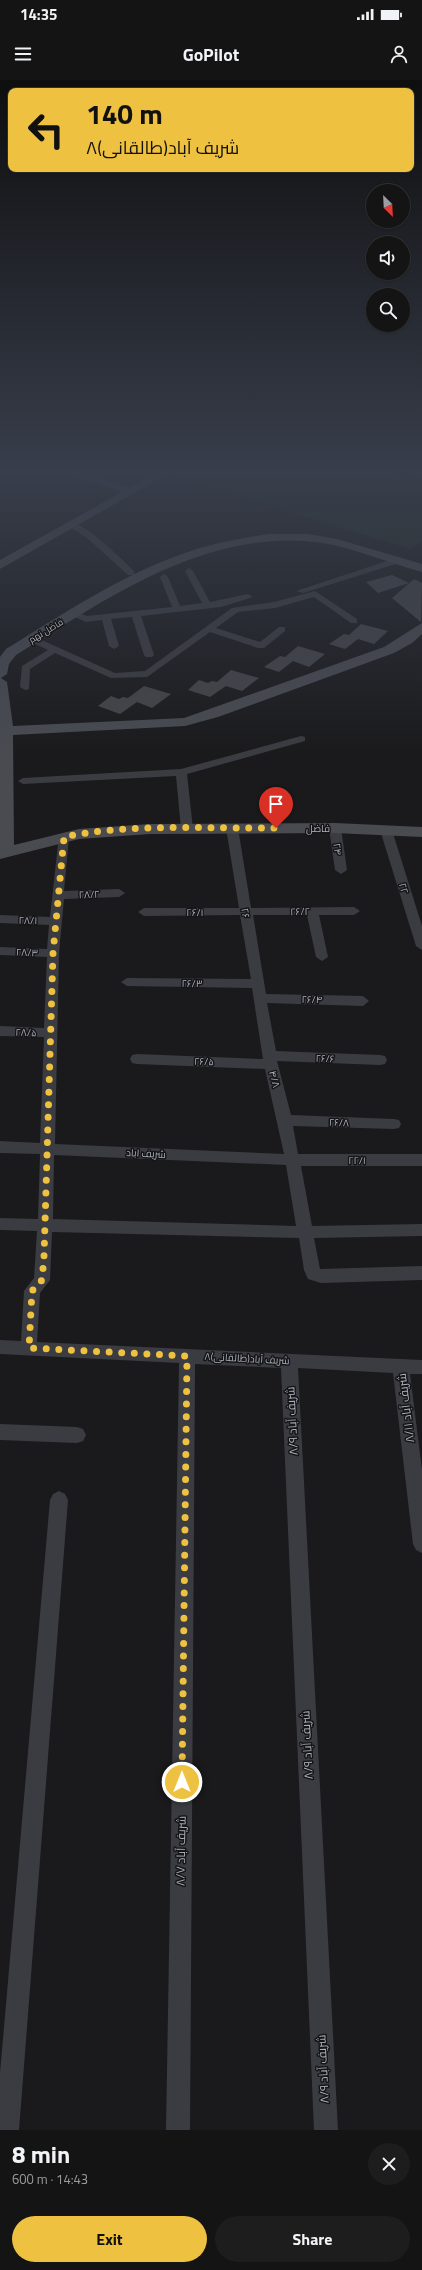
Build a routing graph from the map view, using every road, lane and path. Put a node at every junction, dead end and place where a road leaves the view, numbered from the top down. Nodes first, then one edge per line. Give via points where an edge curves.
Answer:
1 (122, 566) edge
2 (166, 566) edge
3 (381, 566) edge
4 (189, 571) dead end
5 (130, 573) dead end
6 (164, 577) dead end
7 (248, 597) dead end
8 (282, 597) dead end
9 (207, 605) junction
10 (177, 609) junction
11 (135, 613) junction
12 (73, 614) junction
13 (106, 616) junction
14 (354, 621) dead end
15 (422, 627) edge
16 (210, 629) junction
17 (282, 629) dead end
18 (32, 639) junction
19 (114, 646) dead end
20 (55, 649) junction
21 (149, 655) dead end
22 (1, 667) edge
23 (0, 682) edge
24 (25, 686) dead end
25 (6, 731) junction
26 (301, 739) dead end
27 (181, 772) junction
28 (23, 781) dead end
29 (232, 828) junction
30 (335, 828) junction
31 (187, 829) junction
32 (386, 830) junction
33 (422, 832) edge
34 (64, 837) junction
35 (3, 853) edge
36 (341, 870) dead end
37 (119, 893) dead end
38 (59, 895) junction
39 (312, 911) junction
40 (354, 911) dead end
41 (144, 912) dead end
42 (246, 912) junction
43 (0, 919) edge
44 (56, 921) junction
45 (422, 946) edge
46 (0, 951) edge
47 (53, 953) junction
48 (322, 958) dead end
49 (127, 982) dead end
50 (258, 984) junction
51 (262, 998) junction
52 (363, 1001) dead end
53 (0, 1031) edge
54 (52, 1033) junction
55 (137, 1058) dead end
56 (271, 1060) junction
57 (380, 1060) dead end
58 (285, 1120) junction
59 (394, 1124) dead end
60 (0, 1147) edge
61 (48, 1149) junction
62 (292, 1160) junction
63 (422, 1160) edge
64 (0, 1224) edge
65 (45, 1225) junction
66 (422, 1230) edge
67 (305, 1232) junction
68 (422, 1273) edge
69 (0, 1347) edge
70 (29, 1348) junction
71 (187, 1356) junction
72 (289, 1360) junction
73 (401, 1367) junction
74 (422, 1367) edge
75 (0, 1432) edge
76 (77, 1435) dead end
77 (59, 1500) dead end
78 (422, 1544) edge
79 (8, 2130) edge
80 (178, 2130) edge
81 (326, 2130) edge

1 - 5 street
2 - 12 street, فاضل نهم via 140,575
3 - 8 street
4 - 9 street
6 - 10 street
7 - 9 street
9 - 10 street
10 - 11 street
11 - 13 street
11 - 21 street
12 - 13 street via 86,618
12 - 18 street, فاضل نهم
13 - 19 street
14 - 16 street via 315,594 275,605 235,610
15 - 25 street via 407,640 389,650 185,722
16 - 17 street via 261,646
16 - 20 street via 147,674 114,676
18 - 20 street
18 - 22 street, فاضل نهم via 11,652
20 - 24 street via 25,668
23 - 25 street
25 - 35 street
26 - 27 street
27 - 28 street
27 - 31 street
29 - 30 street, فاضل
29 - 31 street, فاضل
29 - 42 street, ۲۶
30 - 32 street, فاضل
30 - 36 street, ۲۴
31 - 34 street, فاضل via 142,829
32 - 33 street, فاضل
32 - 45 street, ۲۲
34 - 35 street, فاضل
34 - 38 street
37 - 38 street, ۲۸/۲
38 - 44 street
39 - 40 street, ۲۶/۲
39 - 42 street, ۲۶/۲
39 - 48 street
41 - 42 street, ۲۶/۱
42 - 50 street, ۲۶
43 - 44 street, ۲۸/۱
44 - 47 street
46 - 47 street, ۲۸/۳
47 - 54 street
49 - 50 street, ۲۶/۳
50 - 51 street, ۲۶
51 - 52 street, ۲۶/۴
51 - 56 street, ۴/۸
53 - 54 street, ۲۸/۵
54 - 61 street
55 - 56 street, ۲۶/۵
56 - 57 street, ۲۶/۶
56 - 58 street, ۴/۸
58 - 59 street, ۲۶/۸
58 - 62 street, ۴/۸
60 - 61 street, شریف اباد
61 - 62 street, شریف اباد
61 - 65 street
62 - 63 street, ۲۲/۱
62 - 67 street, ۴/۸
64 - 65 street
65 - 67 street
65 - 70 street via 42,1280 32,1291
66 - 67 street
67 - 68 street, ۴/۸ via 314,1274 321,1276
69 - 70 street, ۸شریف آباد(طالقانی)
70 - 71 street, ۸شریف آباد(طالقانی)
71 - 72 street, ۸شریف آباد(طالقانی)
71 - 80 street, شریف آباد ۸/۷
72 - 73 street, ۸شریف آباد(طالقانی)
72 - 81 street, شریف آباد ۸/۹
73 - 74 street, ۸شریف آباد(طالقانی)
73 - 78 street, شریف آباد ۸/۱۱
75 - 76 street
77 - 79 street

